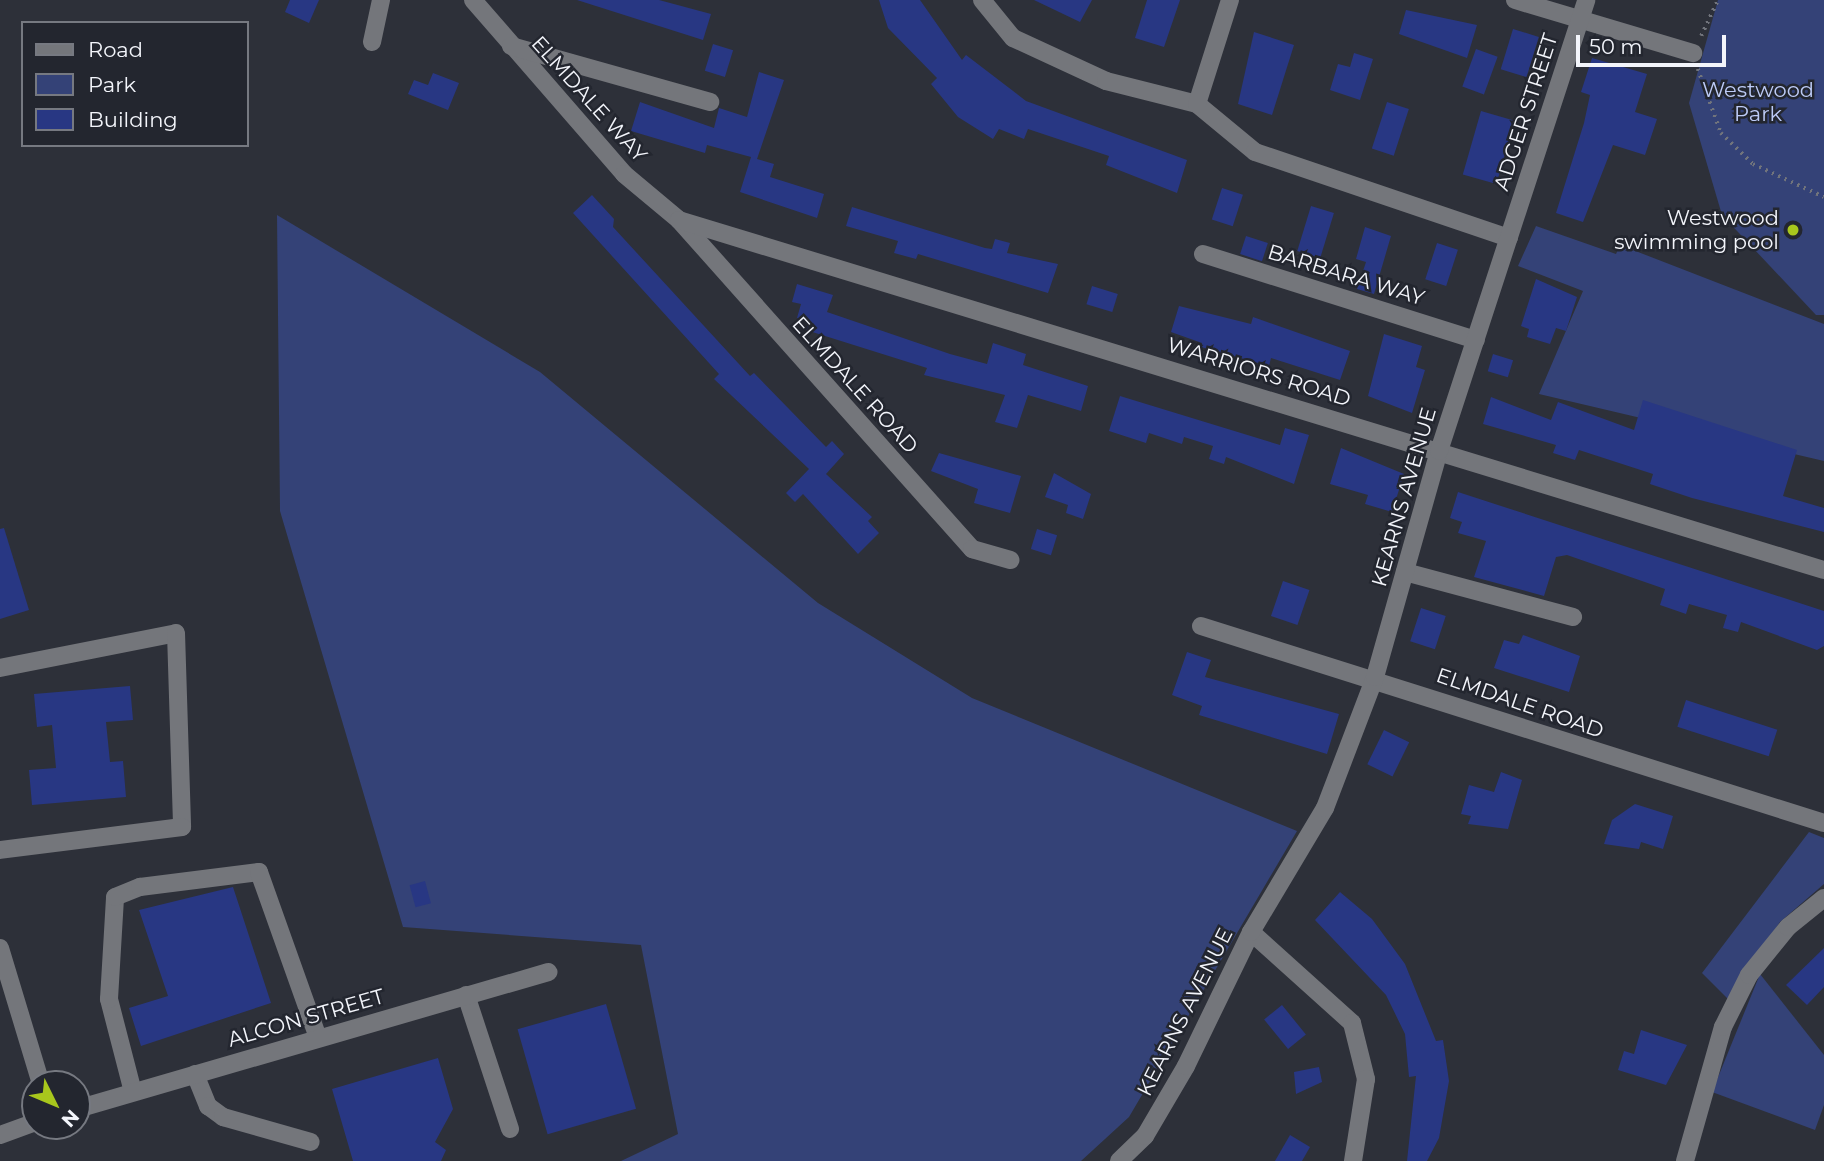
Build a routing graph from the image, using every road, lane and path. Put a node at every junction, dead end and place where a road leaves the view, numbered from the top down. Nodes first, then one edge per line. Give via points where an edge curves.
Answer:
1 (381, 0) edge
2 (473, 0) edge
3 (982, 0) edge
4 (1230, 0) edge
5 (1515, 0) edge
6 (1586, 0) edge
7 (1718, 0) edge
8 (1580, 19) junction
9 (372, 42) dead end
10 (511, 46) junction
11 (1693, 53) junction
12 (710, 102) dead end
13 (1197, 104) junction
14 (1824, 197) edge
15 (680, 220) junction
16 (1509, 238) junction
17 (1203, 254) dead end
18 (1476, 340) junction
19 (1439, 451) junction
20 (1010, 560) dead end
21 (1824, 570) edge
22 (1405, 572) junction
23 (1573, 617) dead end
24 (1202, 626) dead end
25 (0, 668) edge
26 (1376, 677) junction
27 (1824, 823) edge
28 (0, 850) edge
29 (1824, 898) edge
30 (1251, 932) junction
31 (0, 948) edge
32 (548, 972) dead end
33 (466, 995) junction
34 (8, 1000) edge
35 (318, 1038) junction
36 (36, 1070) edge
37 (195, 1074) junction
38 (133, 1092) junction
39 (91, 1105) edge
40 (21, 1127) edge
41 (510, 1129) dead end
42 (0, 1135) edge
43 (311, 1142) dead end
44 (1119, 1161) edge
45 (1353, 1161) edge
46 (1685, 1161) edge

1 - 9 street
2 - 10 street, ELMDALE WAY
3 - 13 street via 1013,38 1106,81
4 - 13 street
5 - 8 street
6 - 8 street, ADGER STREET
7 - 11 path
8 - 11 street
8 - 16 street, ADGER STREET
10 - 12 street
10 - 15 street, ELMDALE WAY via 624,174
11 - 14 path via 1721,133 1754,164
13 - 16 street via 1255,152
15 - 19 street, WARRIORS ROAD
15 - 20 street, ELMDALE ROAD via 972,548
16 - 18 street, KEARNS AVENUE
17 - 18 street, BARBARA WAY
18 - 19 street, KEARNS AVENUE
19 - 21 street, WARRIORS ROAD
19 - 22 street, KEARNS AVENUE
22 - 23 street
22 - 26 street, KEARNS AVENUE
24 - 26 street, ELMDALE ROAD
25 - 28 street via 176,633 182,827
26 - 27 street, ELMDALE ROAD
26 - 30 street, KEARNS AVENUE via 1325,808
29 - 46 street via 1787,927 1749,975 1723,1027
30 - 44 street, KEARNS AVENUE via 1186,1066 1145,1136
30 - 45 street via 1352,1023 1366,1079
31 - 34 street
32 - 33 street, ALCON STREET
33 - 35 street, ALCON STREET
33 - 41 street
34 - 36 street
35 - 37 street, ALCON STREET
35 - 38 street via 259,872 140,887 115,897 109,999
37 - 38 street, ALCON STREET
37 - 43 street via 208,1106 223,1117
38 - 39 street, ALCON STREET
40 - 42 street

